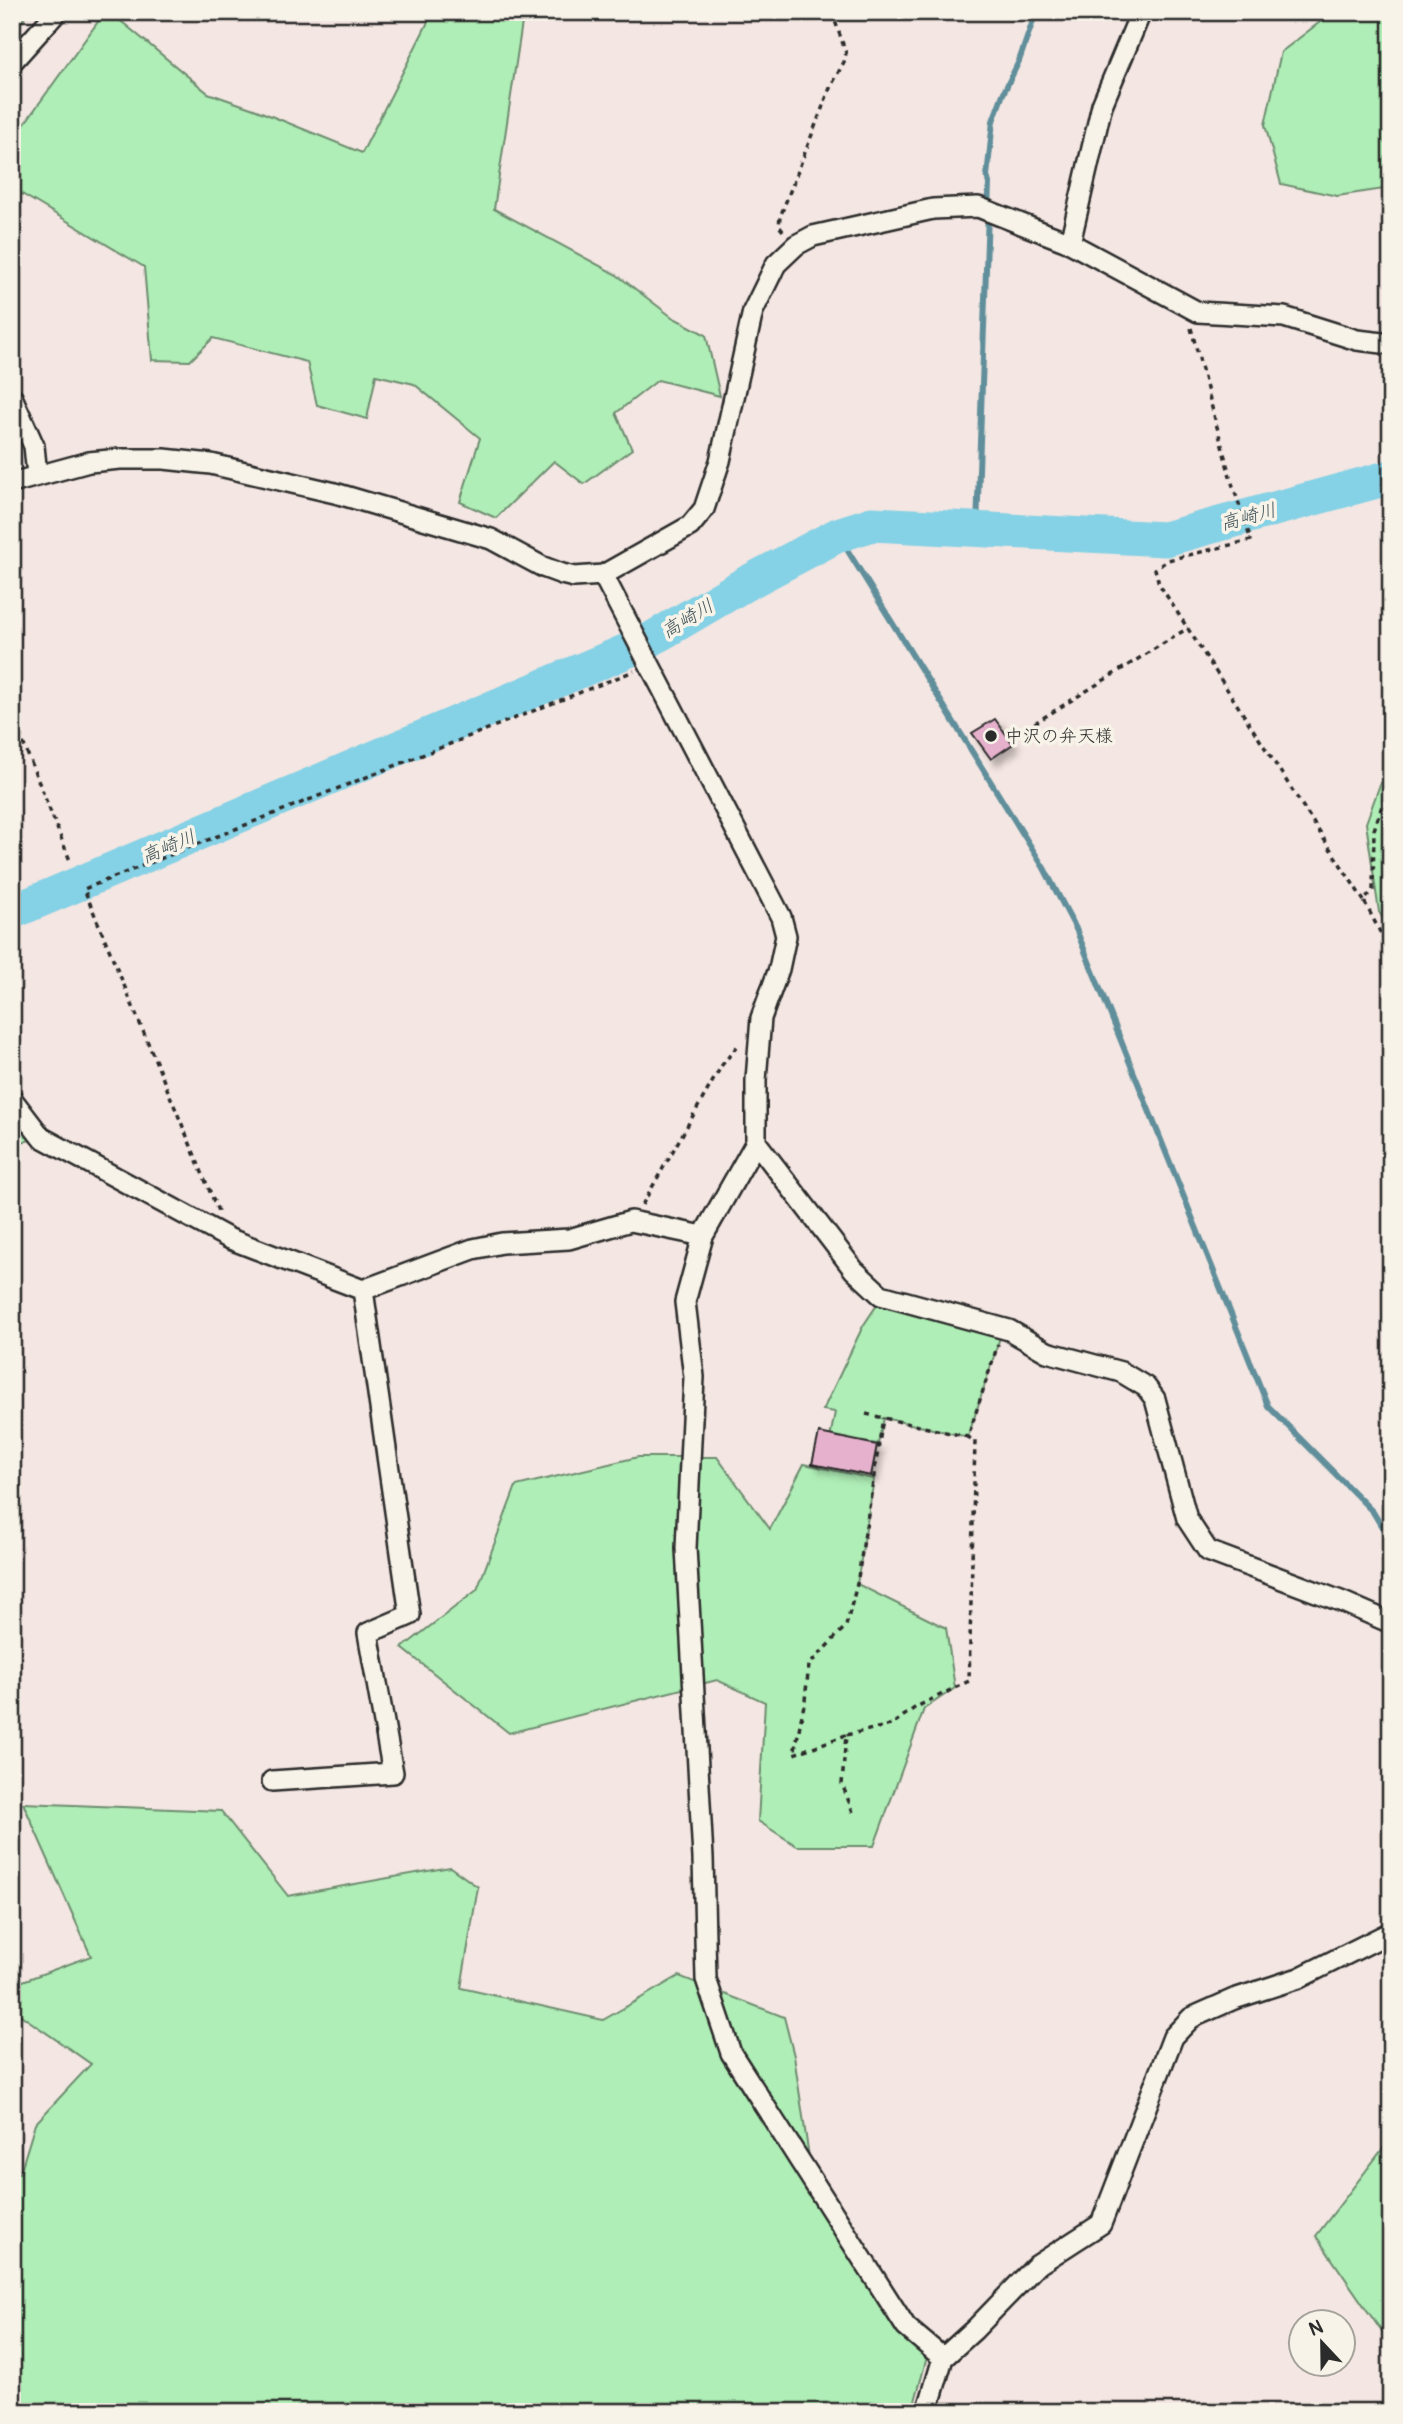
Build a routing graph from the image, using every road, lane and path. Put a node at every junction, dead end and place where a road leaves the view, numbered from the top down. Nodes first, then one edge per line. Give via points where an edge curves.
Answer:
1 (57, 12) edge
2 (832, 12) edge
3 (1140, 12) edge
4 (12, 62) edge
5 (1070, 243) junction
6 (796, 244) junction
7 (1185, 306) junction
8 (1391, 344) edge
9 (12, 397) edge
10 (37, 475) junction
11 (12, 483) edge
12 (603, 575) junction
13 (1188, 628) junction
14 (650, 665) junction
15 (12, 715) edge
16 (1009, 739) dead end
17 (1391, 778) edge
18 (71, 863) dead end
19 (1364, 901) junction
20 (1391, 953) edge
21 (761, 1018) junction
22 (12, 1099) edge
23 (756, 1142) junction
24 (631, 1221) junction
25 (703, 1236) junction
26 (230, 1239) junction
27 (363, 1290) junction
28 (1003, 1328) junction
29 (866, 1414) dead end
30 (883, 1418) junction
31 (968, 1437) junction
32 (1391, 1623) edge
33 (846, 1735) junction
34 (272, 1780) dead end
35 (853, 1812) dead end
36 (1391, 1932) edge
37 (943, 2358) junction
38 (927, 2412) edge

1 - 4 street
2 - 6 path via 846,52 780,217 779,226
3 - 5 street via 1102,105
5 - 6 street via 978,207 933,209 832,230
5 - 7 street
6 - 12 street via 776,264 753,311 720,461 704,509 690,526
7 - 8 street via 1198,312 1284,317 1357,340
7 - 13 path via 1251,540 1168,560 1155,569 1159,584
9 - 10 street via 34,446
10 - 11 street
10 - 12 street via 120,458 211,464 335,493 491,539 562,575
12 - 14 street
13 - 16 path
13 - 19 path
14 - 21 street via 781,917 786,936
14 - 26 path via 84,889
15 - 18 path
17 - 19 path via 1374,830 1373,890
19 - 20 path
21 - 23 street
21 - 24 path via 722,1065
22 - 26 street via 41,1137
23 - 25 street
23 - 28 street via 854,1269 881,1296
24 - 25 street
24 - 27 street via 569,1239 473,1249
25 - 37 street via 685,1302 694,1377 686,1548 706,1979 731,2053 744,2074 906,2327
26 - 27 street
27 - 34 street via 410,1615 368,1633 393,1773
28 - 31 path
28 - 32 street via 1047,1352 1121,1372 1146,1387 1155,1399 1187,1519 1208,1552
29 - 30 path
30 - 31 path
30 - 33 path via 846,1626 808,1665 794,1754
31 - 33 path via 975,1441 976,1476 969,1681 916,1707 891,1726
33 - 35 path via 842,1784
36 - 37 street via 1299,1978 1191,2018 1173,2036 1101,2224 1035,2266
37 - 38 street

